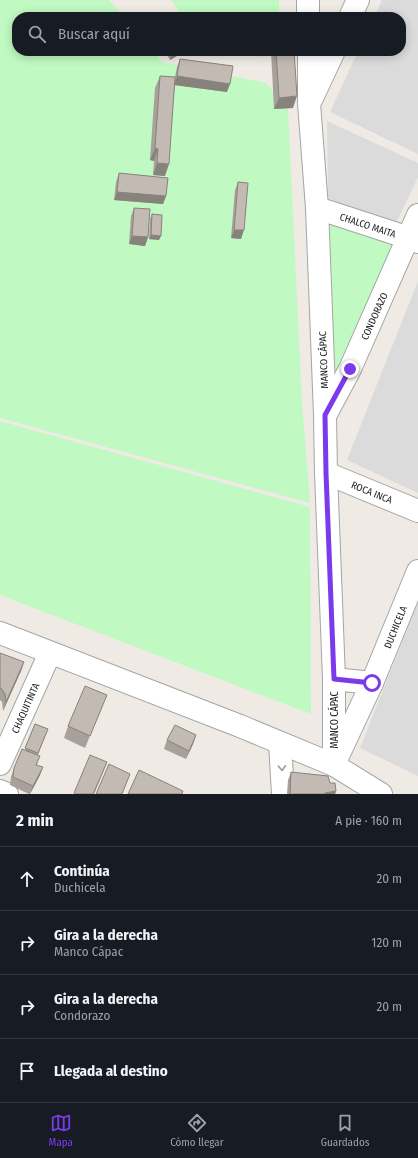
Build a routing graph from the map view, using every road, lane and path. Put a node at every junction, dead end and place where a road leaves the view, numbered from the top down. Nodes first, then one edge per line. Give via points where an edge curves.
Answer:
1 (308, 0) edge
2 (358, 0) edge
3 (308, 12) edge
4 (352, 12) edge
5 (308, 56) edge
6 (332, 56) edge
7 (310, 103) junction
8 (317, 208) junction
9 (418, 215) edge
10 (413, 240) edge
11 (325, 415) junction
12 (326, 473) junction
13 (418, 510) edge
14 (418, 571) edge
15 (0, 633) edge
16 (50, 653) junction
17 (334, 679) junction
18 (372, 683) junction
19 (280, 743) junction
20 (0, 764) edge
21 (334, 765) junction
22 (0, 791) edge
23 (7, 794) edge
24 (283, 794) edge
25 (381, 794) edge

1 - 3 street
2 - 4 street
5 - 7 street, MANCO CÁPAC
6 - 7 street
7 - 8 street, MANCO CÁPAC
8 - 10 street, CHALCO MAITA
8 - 11 street, MANCO CÁPAC
9 - 10 street, CONDORAZO
10 - 11 street, CONDORAZO
11 - 12 street, MANCO CÁPAC
12 - 13 street, ROCA INCA
12 - 17 street, MANCO CÁPAC
14 - 18 street, DUCHICELA
15 - 16 street
16 - 19 street
16 - 20 street, CHAQUITINTA
17 - 18 street
17 - 21 street, MANCO CÁPAC
18 - 21 street, DUCHICELA
19 - 21 street
19 -> 24 street
21 - 25 street
22 - 23 street

